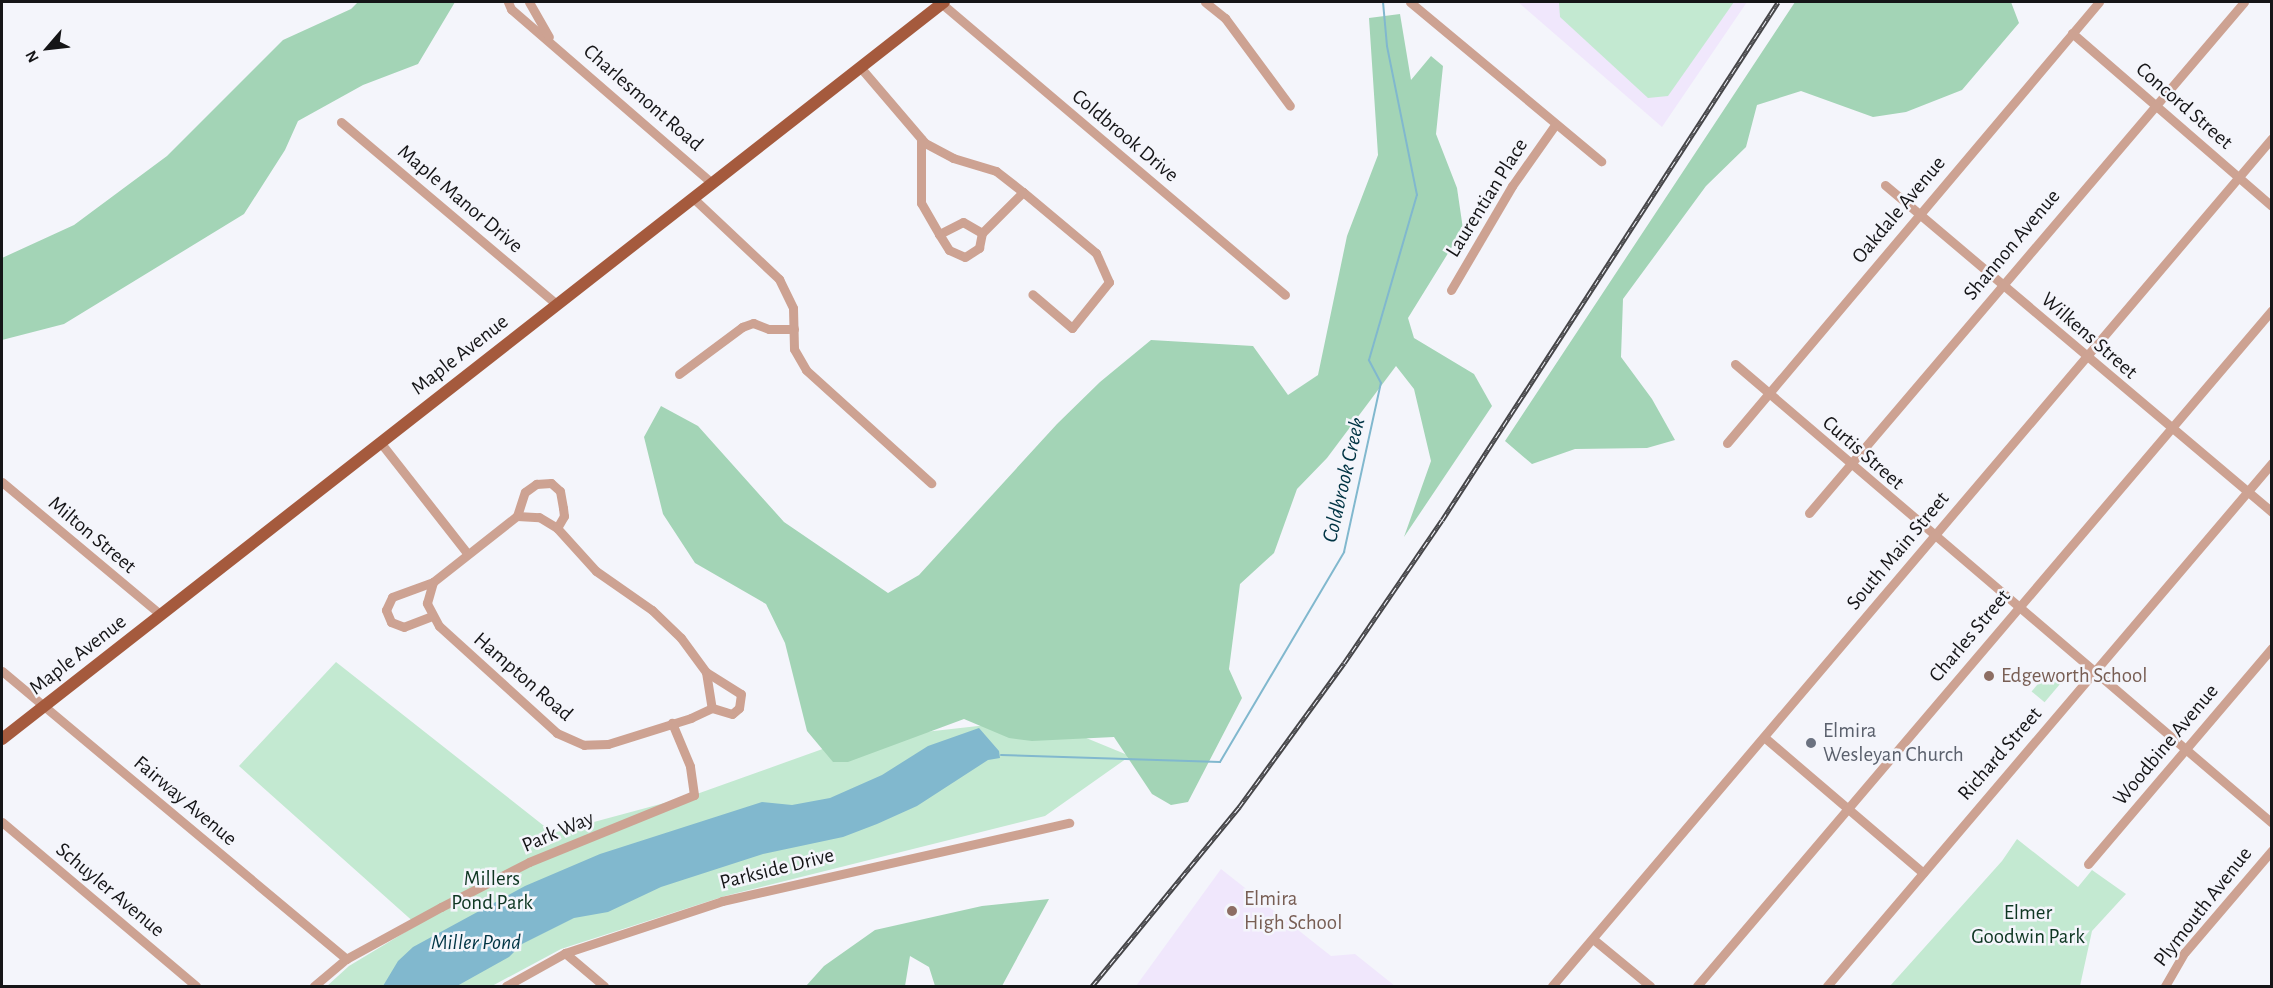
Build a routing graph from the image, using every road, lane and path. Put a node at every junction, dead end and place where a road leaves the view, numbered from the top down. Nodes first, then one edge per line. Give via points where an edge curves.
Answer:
1 (508, 2) edge
2 (529, 2) edge
3 (942, 2) edge
4 (1205, 2) edge
5 (1410, 2) edge
6 (2099, 2) edge
7 (2244, 2) edge
8 (2072, 33) junction
9 (551, 42) junction
10 (860, 67) junction
11 (1290, 105) dead end
12 (2155, 106) junction
13 (341, 122) dead end
14 (1555, 125) junction
15 (2271, 138) edge
16 (921, 139) junction
17 (1600, 161) dead end
18 (2238, 177) junction
19 (711, 182) junction
20 (1886, 185) dead end
21 (1023, 192) junction
22 (692, 197) junction
23 (2271, 206) edge
24 (1918, 214) junction
25 (982, 233) junction
26 (939, 234) junction
27 (2002, 285) junction
28 (1451, 290) dead end
29 (1032, 294) dead end
30 (1285, 295) dead end
31 (556, 304) junction
32 (2271, 310) edge
33 (794, 329) junction
34 (2086, 357) junction
35 (1735, 364) dead end
36 (679, 374) dead end
37 (1768, 393) junction
38 (2171, 429) junction
39 (380, 442) junction
40 (1727, 442) dead end
41 (2271, 463) edge
42 (1850, 466) junction
43 (2, 482) edge
44 (931, 483) dead end
45 (2247, 493) junction
46 (2271, 512) edge
47 (1809, 513) dead end
48 (517, 516) junction
49 (557, 528) junction
50 (1934, 537) junction
51 (466, 553) junction
52 (433, 582) junction
53 (2018, 608) junction
54 (160, 614) junction
55 (432, 616) junction
56 (2271, 648) edge
57 (2, 671) edge
58 (706, 672) junction
59 (2094, 672) junction
60 (44, 706) junction
61 (712, 708) junction
62 (672, 723) junction
63 (1764, 737) junction
64 (2, 740) edge
65 (2185, 750) junction
66 (1848, 809) junction
67 (2, 822) edge
68 (1069, 823) dead end
69 (2271, 823) edge
70 (2271, 850) edge
71 (2088, 864) dead end
72 (1923, 873) junction
73 (1593, 939) junction
74 (565, 953) junction
75 (346, 959) junction
76 (196, 987) edge
77 (314, 987) edge
78 (506, 987) edge
79 (604, 987) edge
80 (1552, 987) edge
81 (1650, 987) edge
82 (1697, 987) edge
83 (1827, 987) edge
84 (2165, 987) edge

1 - 9 street, Charlesmont Road via 511,9
2 - 9 street, Charlesmont Road
3 - 10 main road, Maple Avenue
3 - 30 street, Coldbrook Drive
4 - 11 street via 1225,18
5 - 14 street, Laurentian Place
6 - 8 street, Oakdale Avenue
7 - 12 street, Shannon Avenue
8 - 12 street, Concord Street
8 - 24 street, Oakdale Avenue
9 - 19 street, Charlesmont Road
10 - 16 street
10 - 19 main road, Maple Avenue
12 - 18 street, Concord Street
12 - 27 street, Shannon Avenue
13 - 31 street, Maple Manor Drive
14 - 17 street, Laurentian Place
14 - 28 street, Laurentian Place via 1512,186
15 - 18 street, South Main Street
16 - 21 street via 953,158 996,171
16 - 26 street via 921,203
18 - 23 street, Concord Street
18 - 34 street, South Main Street
19 - 22 main road, Maple Avenue
20 - 24 street, Wilkens Street
21 - 25 street
21 - 29 street via 1096,253 1109,282 1072,328
22 - 31 main road, Maple Avenue
22 - 33 street via 779,279 794,308
24 - 27 street, Wilkens Street
24 - 37 street, Oakdale Avenue
25 - 26 street via 963,222
25 - 26 street via 979,248 965,257 950,250
27 - 34 street, Wilkens Street
27 - 42 street, Shannon Avenue
31 - 39 main road, Maple Avenue
32 - 38 street, Charles Street
33 - 36 street via 769,329 753,323 742,327
33 - 44 street via 794,349 806,370
34 - 38 street, Wilkens Street
34 - 50 street, South Main Street
35 - 37 street, Curtis Street
37 - 40 street, Oakdale Avenue
37 - 42 street, Curtis Street
38 - 45 street, Wilkens Street
38 - 53 street, Charles Street
39 - 51 street
39 - 54 main road, Maple Avenue
41 - 45 street, Richard Street
42 - 47 street, Shannon Avenue
42 - 50 street, Curtis Street
43 - 54 street, Milton Street
45 - 46 street, Wilkens Street
45 - 59 street, Richard Street
48 - 49 street, Hampton Road via 539,517
48 - 49 street via 525,492 536,484 551,483 560,491 563,508 564,516
48 - 51 street
49 - 58 street, Hampton Road via 596,571 652,610 674,631
50 - 53 street, Curtis Street
50 - 63 street, South Main Street
51 - 52 street
52 - 55 street via 427,603
52 - 55 street via 398,593 387,602 386,610 391,621 404,627
53 - 59 street, Curtis Street
53 - 66 street, Charles Street
54 - 60 main road, Maple Avenue
55 - 62 street, Hampton Road via 563,737 584,745 608,744
56 - 65 street, Woodbine Avenue
57 - 60 street, Fairway Avenue
58 - 61 street, Hampton Road
58 - 61 street, Hampton Road via 741,694 739,708 732,714
59 - 65 street, Curtis Street
59 - 72 street, Richard Street
60 - 64 main road, Maple Avenue
60 - 75 street, Fairway Avenue
61 - 62 street, Hampton Road
62 - 75 street, Park Way via 690,766 694,795 529,862
63 - 66 street
63 - 73 street, South Main Street
65 - 69 street, Curtis Street
65 - 71 street, Woodbine Avenue
66 - 72 street
66 - 82 street, Charles Street
67 - 76 street, Schuyler Avenue
68 - 74 street, Parkside Drive via 722,901
70 - 84 street, Plymouth Avenue via 2185,952
72 - 83 street, Richard Street
73 - 80 street, South Main Street
73 - 81 street
74 - 78 street, Parkside Drive
74 - 79 street
75 - 77 street, Park Way

